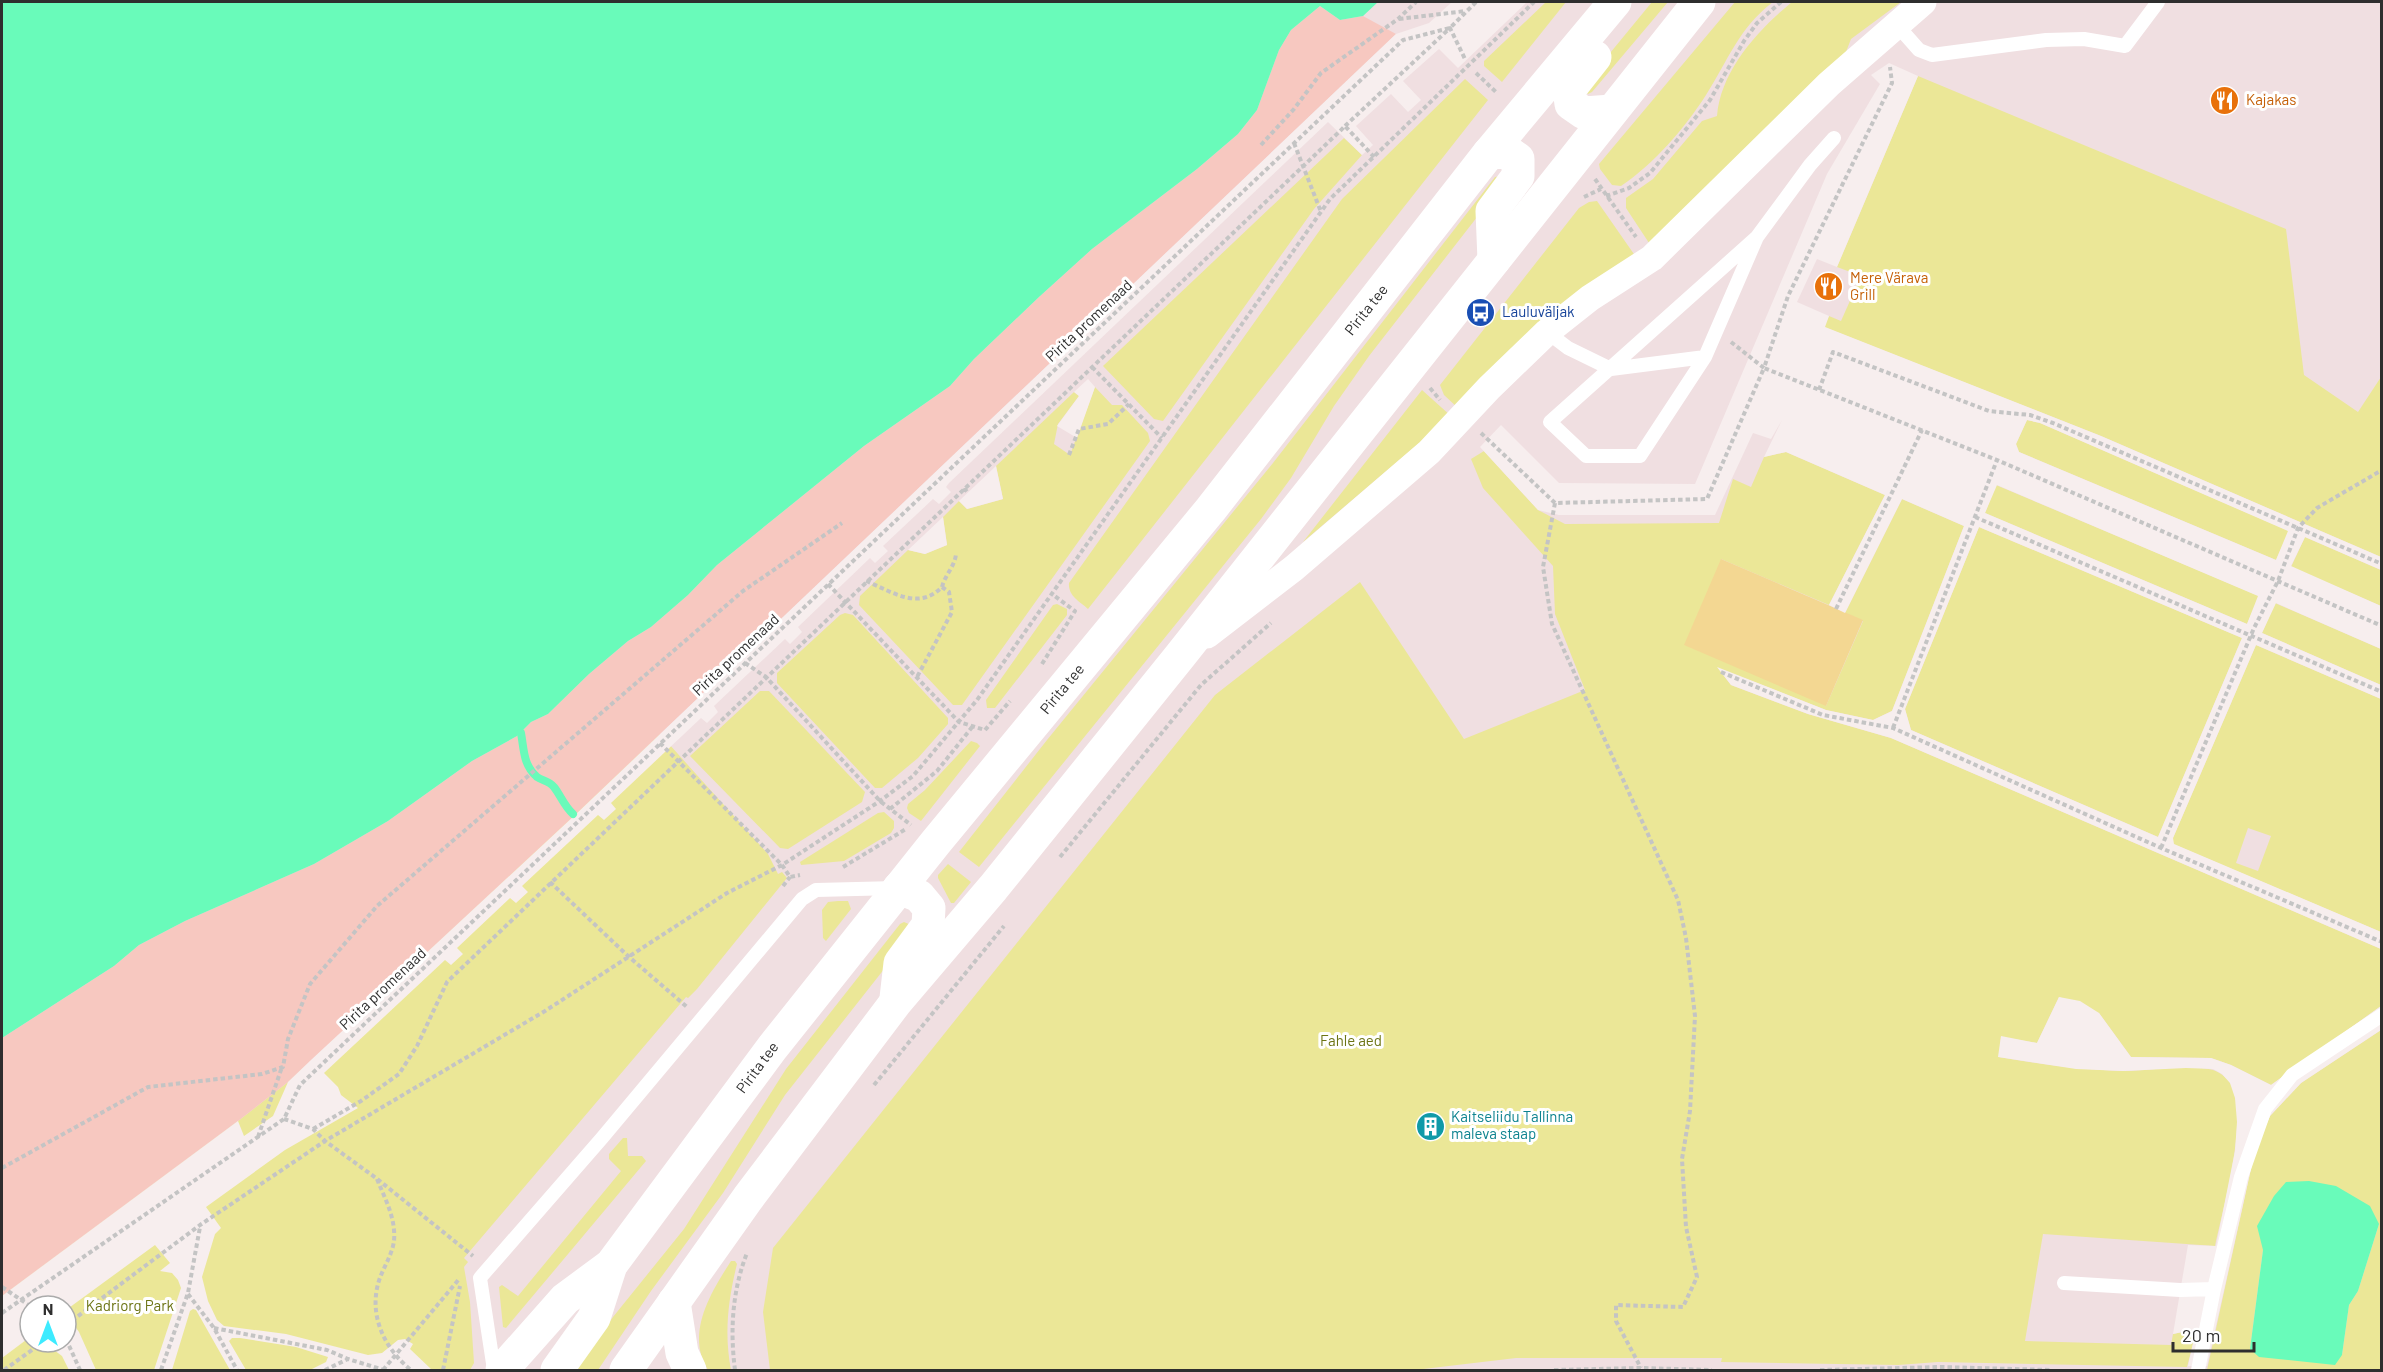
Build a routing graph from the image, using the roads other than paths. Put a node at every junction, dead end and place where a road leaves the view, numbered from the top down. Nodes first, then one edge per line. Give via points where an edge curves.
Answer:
1 (1699, 2) edge
2 (1923, 2) edge
3 (2158, 2) edge
4 (1610, 8) edge
5 (1896, 24) junction
6 (1612, 111) junction
7 (1834, 138) dead end
8 (1489, 153) junction
9 (1756, 237) junction
10 (1494, 260) junction
11 (1547, 332) junction
12 (1705, 357) junction
13 (1611, 369) junction
14 (1180, 656) junction
15 (899, 888) junction
16 (896, 1002) junction
17 (2382, 1015) edge
18 (611, 1265) junction
19 (2064, 1283) dead end
20 (2214, 1289) junction
21 (674, 1302) junction
22 (494, 1371) edge
23 (502, 1371) edge
24 (557, 1371) edge
25 (626, 1371) edge
26 (690, 1371) edge
27 (2198, 1371) edge

1 - 6 main road
2 - 5 street
3 - 5 lane via 2125,46 2084,39 2046,40 1932,55 1919,50
4 - 6 main road via 1598,54 1569,90 1571,104 1584,113
4 - 8 main road, Pirita tee
5 - 11 street via 1828,84 1652,258 1590,298
6 - 10 main road
7 - 9 lane
8 - 10 main road via 1508,152 1518,159 1518,177 1492,211
8 - 15 main road, Pirita tee via 1212,509
9 - 12 lane
9 - 13 lane
10 - 14 main road
11 - 13 lane via 1568,348
11 - 14 street via 1429,452 1294,568
12 - 13 lane
12 - 13 lane via 1640,456 1586,456 1550,422
14 - 16 main road
15 - 16 main road via 919,896 929,908 928,925 900,963
15 - 18 main road, Pirita tee via 772,1048
15 - 22 lane via 816,890 802,899 603,1138 480,1278
16 - 21 main road
17 - 20 lane via 2292,1075 2265,1109 2241,1178
18 - 23 main road, Pirita tee via 565,1299
18 - 24 main road via 594,1318
19 - 20 lane
20 - 27 lane
21 - 25 main road
21 - 26 main road via 682,1353

